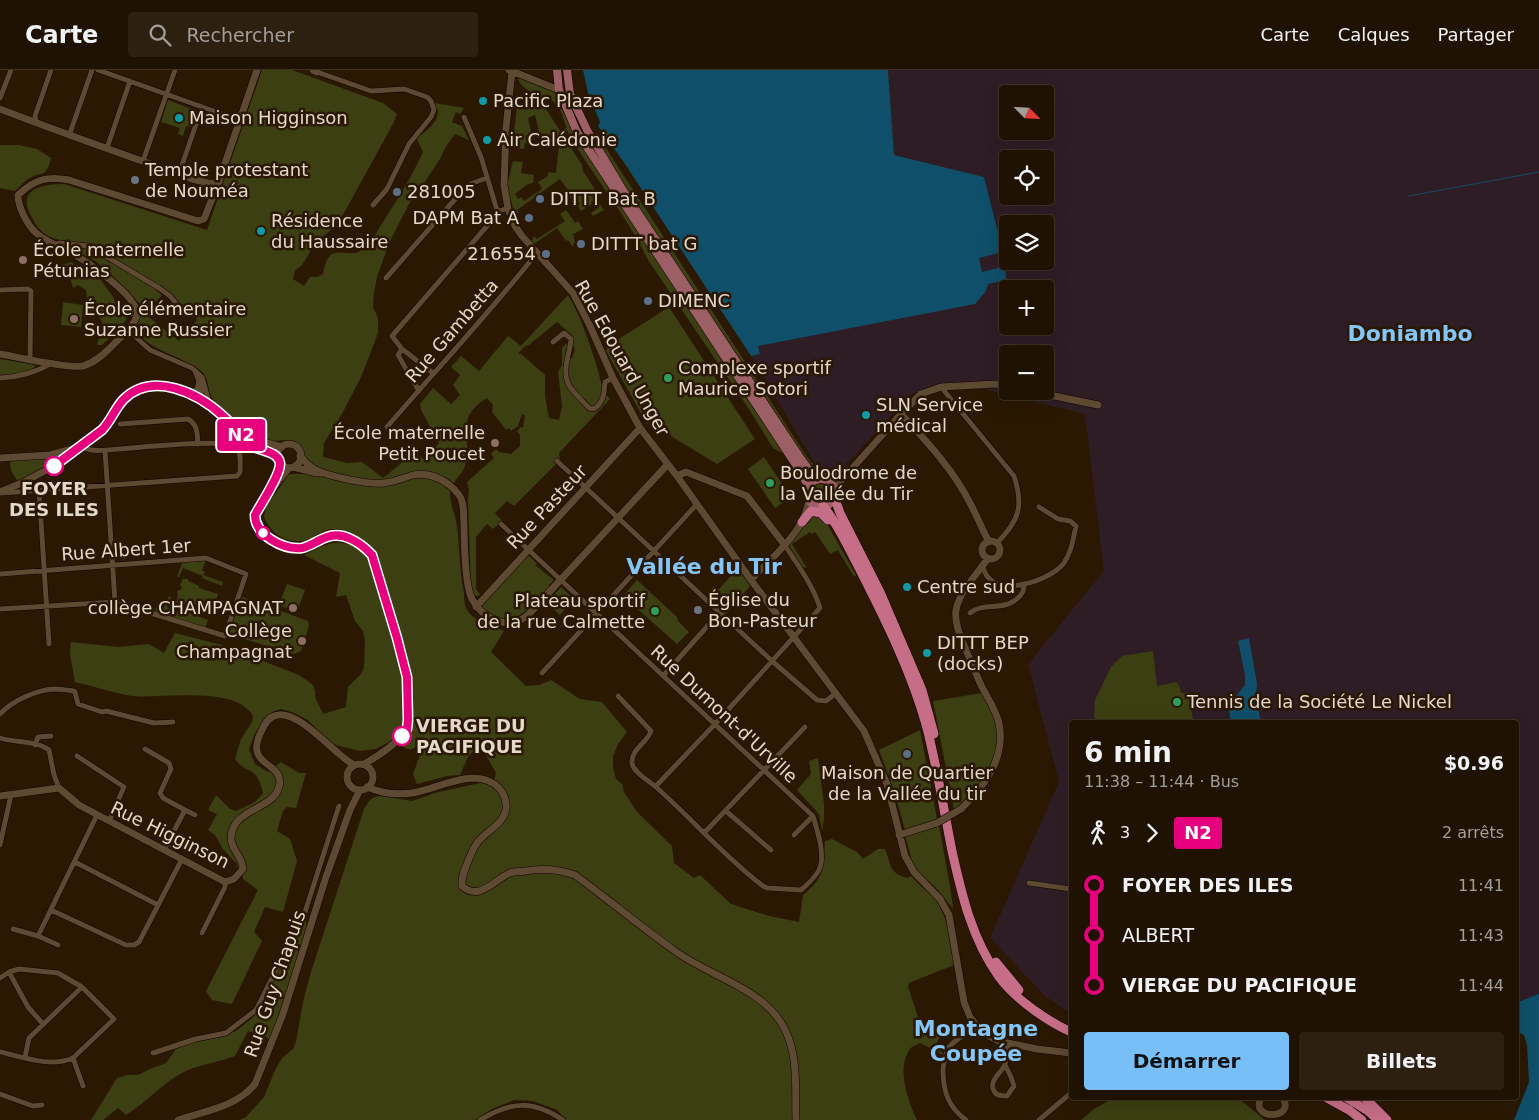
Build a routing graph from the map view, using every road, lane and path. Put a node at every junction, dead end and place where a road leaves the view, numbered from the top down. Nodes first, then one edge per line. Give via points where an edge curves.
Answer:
1 (11, 70) edge
2 (51, 70) edge
3 (92, 70) edge
4 (98, 70) edge
5 (175, 70) edge
6 (257, 70) edge
7 (557, 70) edge
8 (567, 70) edge
9 (316, 71) edge
10 (512, 71) edge
11 (130, 81) junction
12 (559, 88) junction
13 (166, 94) junction
14 (0, 98) edge
15 (202, 107) junction
16 (0, 109) edge
17 (464, 118) dead end
18 (239, 120) junction
19 (36, 123) junction
20 (587, 130) junction
21 (69, 136) junction
22 (107, 148) junction
23 (143, 161) junction
24 (179, 174) junction
25 (487, 178) junction
26 (208, 183) junction
27 (218, 184) junction
28 (373, 205) dead end
29 (208, 208) junction
30 (508, 208) junction
31 (500, 211) junction
32 (55, 245) junction
33 (537, 253) junction
34 (386, 278) dead end
35 (0, 290) edge
36 (179, 307) dead end
37 (128, 330) junction
38 (553, 342) dead end
39 (402, 349) junction
40 (0, 354) edge
41 (30, 359) junction
42 (52, 363) junction
43 (195, 371) junction
44 (433, 373) junction
45 (0, 378) edge
46 (612, 378) junction
47 (999, 385) edge
48 (941, 387) junction
49 (206, 391) junction
50 (419, 391) junction
51 (185, 392) junction
52 (1054, 396) edge
53 (200, 400) junction
54 (1098, 405) dead end
55 (210, 406) junction
56 (900, 414) junction
57 (120, 424) dead end
58 (387, 427) dead end
59 (640, 428) junction
60 (240, 435) junction
61 (198, 444) junction
62 (81, 446) junction
63 (282, 447) junction
64 (105, 450) junction
65 (300, 456) junction
66 (799, 456) junction
67 (0, 458) edge
68 (278, 461) junction
69 (557, 461) dead end
70 (668, 464) junction
71 (291, 467) junction
72 (852, 469) junction
73 (327, 474) junction
74 (677, 476) junction
75 (837, 477) junction
76 (823, 479) junction
77 (107, 486) junction
78 (586, 487) junction
79 (809, 487) junction
80 (39, 490) junction
81 (0, 492) edge
82 (834, 494) junction
83 (809, 499) junction
84 (263, 501) junction
85 (697, 504) junction
86 (821, 506) junction
87 (1039, 508) dead end
88 (807, 509) junction
89 (618, 517) junction
90 (802, 522) junction
91 (502, 524) dead end
92 (988, 542) junction
93 (996, 543) junction
94 (784, 544) junction
95 (528, 550) junction
96 (655, 550) junction
97 (988, 558) junction
98 (113, 565) junction
99 (983, 566) junction
100 (45, 570) junction
101 (0, 574) edge
102 (561, 580) junction
103 (751, 580) junction
104 (1024, 584) junction
105 (115, 602) junction
106 (47, 606) junction
107 (476, 607) junction
108 (0, 609) edge
109 (720, 612) junction
110 (970, 613) dead end
111 (597, 614) junction
112 (884, 620) junction
113 (793, 636) junction
114 (49, 644) dead end
115 (772, 661) junction
116 (542, 673) dead end
117 (663, 676) junction
118 (836, 693) junction
119 (618, 696) dead end
120 (0, 714) edge
121 (173, 722) dead end
122 (716, 723) junction
123 (805, 727) dead end
124 (51, 736) dead end
125 (0, 738) edge
126 (35, 745) junction
127 (391, 746) junction
128 (145, 749) dead end
129 (336, 752) junction
130 (77, 756) dead end
131 (364, 764) junction
132 (354, 765) junction
133 (764, 769) junction
134 (372, 771) junction
135 (348, 772) junction
136 (373, 780) junction
137 (656, 786) junction
138 (351, 787) junction
139 (59, 788) junction
140 (364, 789) junction
141 (393, 793) junction
142 (11, 795) junction
143 (0, 796) edge
144 (339, 806) dead end
145 (185, 810) junction
146 (350, 810) junction
147 (726, 811) junction
148 (97, 815) junction
149 (195, 815) dead end
150 (813, 816) junction
151 (109, 821) junction
152 (2, 831) edge
153 (704, 833) junction
154 (794, 835) dead end
155 (899, 835) junction
156 (0, 845) edge
157 (164, 850) junction
158 (771, 850) dead end
159 (182, 859) junction
160 (75, 862) junction
161 (317, 874) junction
162 (326, 877) junction
163 (225, 882) junction
164 (1029, 883) dead end
165 (1069, 889) edge
166 (158, 904) junction
167 (51, 910) junction
168 (13, 929) dead end
169 (202, 933) dead end
170 (38, 936) junction
171 (58, 945) dead end
172 (9, 972) junction
173 (0, 978) edge
174 (82, 987) junction
175 (43, 1024) junction
176 (1069, 1024) edge
177 (978, 1027) junction
178 (1069, 1031) edge
179 (1008, 1044) junction
180 (0, 1052) edge
181 (153, 1053) dead end
182 (1069, 1053) edge
183 (26, 1057) junction
184 (73, 1058) junction
185 (1005, 1065) junction
186 (83, 1086) dead end
187 (0, 1094) edge
188 (1069, 1095) edge
189 (1260, 1100) edge
190 (1284, 1100) edge
191 (1323, 1100) edge
192 (1331, 1100) edge
193 (1348, 1100) edge
194 (1349, 1100) edge
195 (1367, 1100) edge
196 (42, 1105) dead end
197 (1283, 1116) edge
198 (1273, 1119) edge
199 (178, 1120) edge
200 (480, 1120) edge
201 (563, 1120) edge
202 (796, 1120) edge
203 (966, 1120) edge
204 (1039, 1120) edge
205 (1352, 1120) edge
206 (1362, 1120) edge
207 (1371, 1120) edge
208 (1378, 1120) edge
209 (1387, 1120) edge

1 - 14 street
2 - 19 street via 35,116
3 - 21 street
4 - 11 street
5 - 13 street
6 - 18 street
7 - 12 main road
8 - 20 main road via 570,94
9 - 28 street via 372,91 404,89 431,101 434,110 431,118 409,144 387,189
10 - 12 street
10 - 30 street, Rue Edouard Unger via 504,185
11 - 13 street
11 - 22 street
12 - 20 main road via 564,90 578,124
12 - 79 main road via 576,132
13 - 15 street
13 - 23 street
15 - 18 street
15 - 24 street
16 - 19 street
17 - 25 street
18 - 27 street
19 - 21 street
20 - 66 main road via 624,192
21 - 22 street
22 - 23 street
23 - 24 street
24 - 26 street
25 - 31 street
25 - 34 street via 464,189
26 - 27 street
26 - 29 street via 212,188
27 - 29 street
29 - 32 street via 204,219 196,220 69,180 49,177 32,183 18,198 34,231
30 - 31 street
30 - 33 street, Rue Edouard Unger via 515,226
31 - 39 street via 392,336
32 - 36 street via 59,242 89,246 159,288
32 - 37 street via 90,264 128,297 137,312
33 - 44 street, Rue Gambetta
33 - 46 street, Rue Edouard Unger via 573,293
35 - 41 street via 31,291
37 - 42 street via 104,354 82,366
37 - 43 street via 150,350
38 - 46 street via 564,333 571,339 566,368 568,384 589,408 594,410 601,405 605,382
39 - 44 street
39 - 50 street via 398,355
40 - 41 street
41 - 42 street
42 - 45 street via 38,372
43 - 49 street via 202,377
43 - 51 street via 199,382 197,389
43 - 53 street via 201,381
44 - 50 street, Rue Gambetta
46 - 59 street, Rue Edouard Unger
47 - 48 street
48 - 56 street via 921,394
48 - 93 street via 1014,476 1020,506 1012,527
49 - 53 street
49 - 55 street
50 - 58 street, Rue Gambetta
51 - 53 street
51 - 62 street via 164,386 140,389 125,398 109,424
52 - 54 street
53 - 55 street
55 - 60 street
56 - 72 street
56 - 92 street via 956,480
57 - 61 street via 188,419 196,427
59 - 70 street, Rue Edouard Unger
59 - 78 street, Rue Pasteur
60 - 63 street
60 - 68 street via 253,448 270,453
61 - 64 street
61 - 77 street via 230,443 236,447 240,452 239,474
62 - 64 street
62 - 67 street via 50,455
62 - 81 street via 54,466
63 - 65 street via 296,447
63 - 68 street
64 - 77 street
65 - 71 street
65 - 73 street via 313,469
66 - 75 main road via 822,475
66 - 76 main road via 810,471
68 - 71 street
68 - 84 street via 276,476
69 - 78 street
70 - 74 street, Rue Edouard Unger
70 - 89 street
71 - 73 street
71 - 84 street
72 - 75 street
72 - 82 street
73 - 107 street via 381,484 425,474 435,476 454,489 463,506 468,586
74 - 85 street, Rue Edouard Unger
74 - 94 street via 686,472 747,496
75 - 76 street
76 - 79 main road
76 - 82 main road via 832,485
77 - 80 street
77 - 98 street
78 - 89 street
78 - 95 street, Rue Pasteur
79 - 83 main road
80 - 81 street
80 - 100 street
82 - 86 main road via 830,503
82 - 176 highway via 922,690 957,856 981,935 1016,988 1045,1011
83 - 86 main road
83 - 88 street
84 - 127 street via 255,521 264,535 272,540 302,548 329,536 338,536 357,542 372,555 407,677 407,729
85 - 96 street
85 - 103 street, Rue Edouard Unger
86 - 88 street
86 - 112 highway via 833,519
87 - 104 street via 1076,526 1074,540 1063,564 1047,577
88 - 90 street
89 - 96 street
89 - 102 street
90 - 94 street
90 - 112 highway via 811,511 826,517
91 - 95 street, Rue Dumont-d'Urville
92 - 93 street
92 - 97 street via 983,548
93 - 97 street via 1000,553 993,559
94 - 103 street
94 - 113 street via 820,608
95 - 102 street, Rue Dumont-d'Urville
95 - 107 street, Rue Pasteur
96 - 109 street
96 - 111 street
97 - 99 street
98 - 100 street, Rue Albert 1er
98 - 105 street
98 - 105 street, Rue Albert 1er via 206,558 246,574 225,636
99 - 104 street via 991,582
99 - 155 street, bridge via 960,596 956,612 958,630 998,722 1001,744 996,763 988,780 961,809 937,823
100 - 101 street, Rue Albert 1er
100 - 106 street
102 - 107 street via 516,624 488,617
102 - 111 street, Rue Dumont-d'Urville
103 - 113 street, Rue Edouard Unger
104 - 110 street via 1021,594 1008,605 976,608
105 - 106 street
106 - 108 street
106 - 114 street
109 - 115 street
109 - 117 street
111 - 116 street
111 - 117 street, Rue Dumont-d'Urville
112 - 178 highway via 920,706 969,920 980,945 1003,982 1029,1006
113 - 115 street
113 - 118 street, Rue Edouard Unger
115 - 118 street via 821,702
115 - 122 street
117 - 122 street, Rue Dumont-d'Urville
118 - 155 street, Rue Edouard Unger via 864,731 889,791
119 - 137 street via 651,731 634,753 632,761 633,768
120 - 121 street via 6,707 30,695 52,689 74,690 78,704 102,712 154,723
122 - 133 street, Rue Dumont-d'Urville
122 - 137 street
123 - 133 street
124 - 126 street via 38,737
125 - 126 street
126 - 139 street via 49,750
127 - 131 street
127 - 134 street
128 - 145 street via 169,763 171,769 160,793
129 - 132 street, Rue Higginson
129 - 135 street, Rue Higginson
129 - 163 street, Rue Higginson via 301,722 289,716 275,715 268,719 255,744 256,752 278,775 279,786 270,799 234,825 231,840 242,860 243,869 234,879
130 - 151 street via 124,787
131 - 132 street
131 - 134 street
132 - 135 street
133 - 147 street
133 - 150 street, Rue Dumont-d'Urville
134 - 136 street
135 - 138 street via 347,780
136 - 140 street
136 - 141 street
137 - 153 street
138 - 140 street
138 - 146 street, Rue Guy Chapuis
139 - 142 street
139 - 148 street, Rue Higginson
140 - 141 street
140 - 146 street, Rue Guy Chapuis
141 - 202 street via 414,793 477,778 485,778 498,786 506,803 504,815 472,851 463,873 462,886 472,892 479,891 510,873 541,869 575,875 676,952 761,1000 777,1017 791,1045
142 - 143 street
142 - 152 street
144 - 161 street
145 - 149 street
145 - 157 street
146 - 162 street, Rue Guy Chapuis
147 - 153 street
147 - 158 street
148 - 151 street, Rue Higginson
148 - 160 street
150 - 153 street via 821,844 821,868 801,890 767,888
150 - 154 street
151 - 157 street, Rue Higginson
152 - 156 street
155 - 177 street, Rue Edouard Unger via 911,868 940,899 949,915 964,1002
157 - 159 street, Rue Higginson
159 - 163 street, Rue Higginson
159 - 166 street
160 - 166 street
160 - 167 street
161 - 162 street
161 - 181 street via 305,912 256,1010 226,1033
162 - 199 street, Rue Guy Chapuis via 283,1014 255,1084 235,1102
163 - 169 street
164 - 165 street
166 - 167 street via 139,942 134,945 126,945
167 - 170 street
168 - 170 street
170 - 171 street
172 - 173 street
172 - 174 street via 20,969 58,973
172 - 175 street via 28,1007
174 - 175 street
174 - 184 street via 114,1020
175 - 183 street via 29,1038
177 - 179 street, Rue Edouard Unger via 991,1038
177 - 203 street via 958,1038 948,1049 944,1062 945,1095 950,1105
179 - 182 street, Rue Edouard Unger
179 - 185 street
180 - 183 street
183 - 184 street via 52,1063
184 - 186 street
185 - 185 street via 992,1083 995,1094 1001,1096 1007,1096 1014,1086
187 - 196 street via 33,1106
188 - 204 street
189 - 198 street via 1261,1112
190 - 197 street
191 - 205 highway
192 - 206 highway
193 - 207 highway
194 - 208 highway
195 - 209 highway
197 - 198 street
200 - 201 street via 522,1104 540,1107

